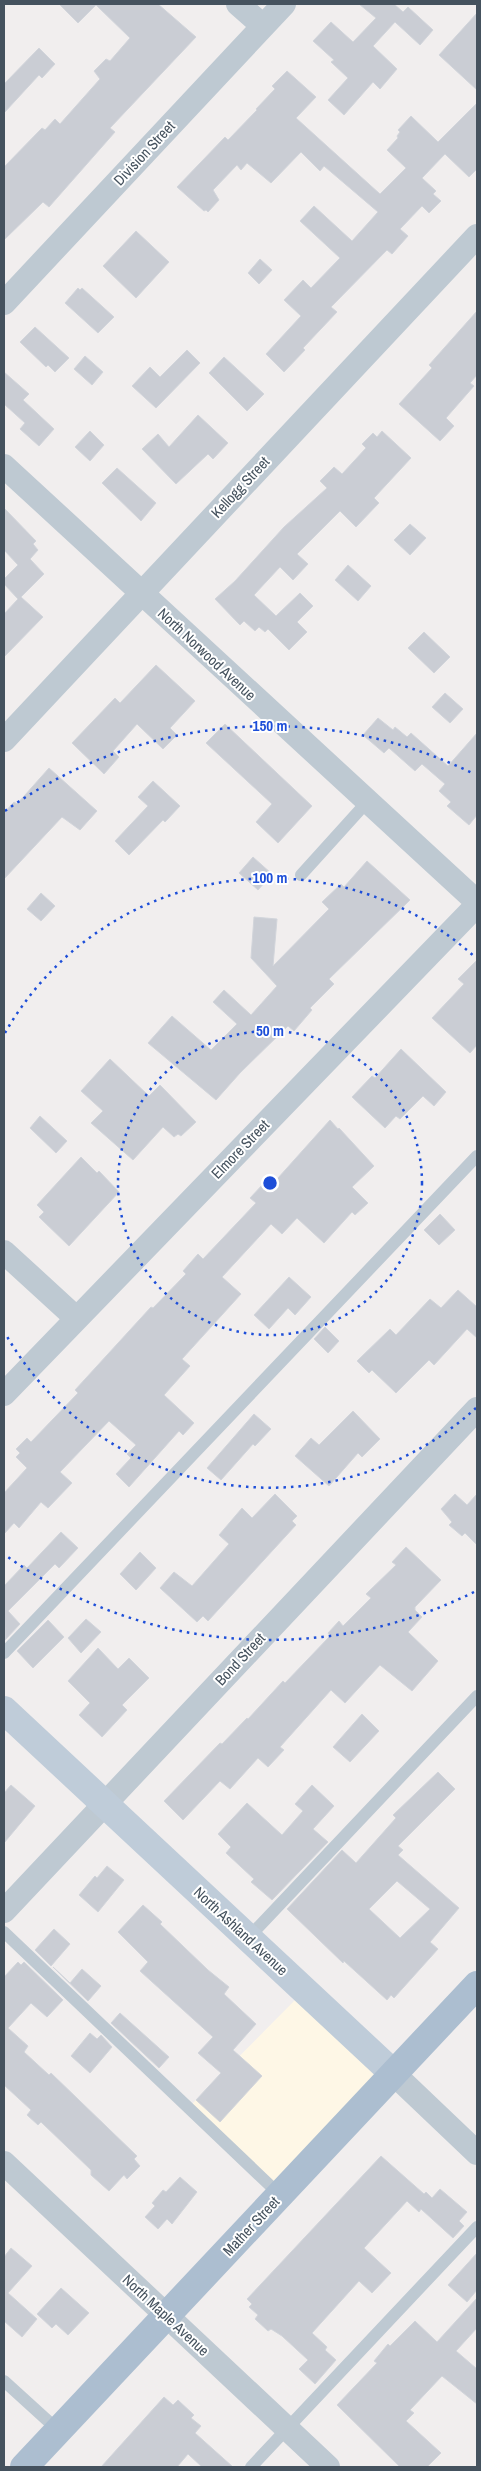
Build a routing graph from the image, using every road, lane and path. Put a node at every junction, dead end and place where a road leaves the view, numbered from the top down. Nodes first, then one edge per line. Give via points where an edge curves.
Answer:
1 (238, 4) edge
2 (284, 4) edge
3 (263, 26) junction
4 (477, 236) edge
5 (4, 303) edge
6 (4, 466) edge
7 (140, 593) junction
8 (4, 740) edge
9 (367, 802) junction
10 (301, 875) dead end
11 (477, 904) edge
12 (477, 1156) edge
13 (4, 1252) edge
14 (76, 1318) junction
15 (4, 1394) edge
16 (477, 1409) edge
17 (4, 1653) edge
18 (477, 1696) edge
19 (4, 1710) edge
20 (104, 1804) junction
21 (4, 1911) edge
22 (4, 1932) edge
23 (248, 1938) junction
24 (477, 1985) edge
25 (394, 2074) junction
26 (477, 2153) edge
27 (4, 2163) edge
28 (280, 2195) junction
29 (477, 2226) edge
30 (167, 2315) junction
31 (4, 2381) edge
32 (288, 2429) junction
33 (59, 2431) junction
34 (24, 2467) edge
35 (251, 2467) edge
36 (328, 2467) edge

1 - 3 street
2 - 3 street, Division Street
3 - 5 street, Division Street
4 - 7 street, Kellogg Street
6 - 7 street, North Norwood Avenue
7 - 8 street, Kellogg Street
7 - 9 street, North Norwood Avenue
9 - 10 lane
9 - 11 street, North Norwood Avenue
11 - 14 street, Elmore Street
12 - 17 lane
13 - 14 street
14 - 15 street, Elmore Street
16 - 20 street, Bond Street
18 - 23 lane
19 - 20 street, North Ashland Avenue
20 - 21 street, Bond Street
20 - 23 street, North Ashland Avenue
22 - 28 lane
23 - 25 street, North Ashland Avenue
24 - 25 main road, Mather Street
25 - 26 street, North Ashland Avenue
25 - 28 main road, Mather Street
27 - 30 street, North Maple Avenue
28 - 30 main road, Mather Street
29 - 32 lane
30 - 32 street, North Maple Avenue
30 - 33 main road, Mather Street
31 - 33 lane
32 - 35 lane
32 - 36 street, North Maple Avenue
33 - 34 main road, Mather Street

